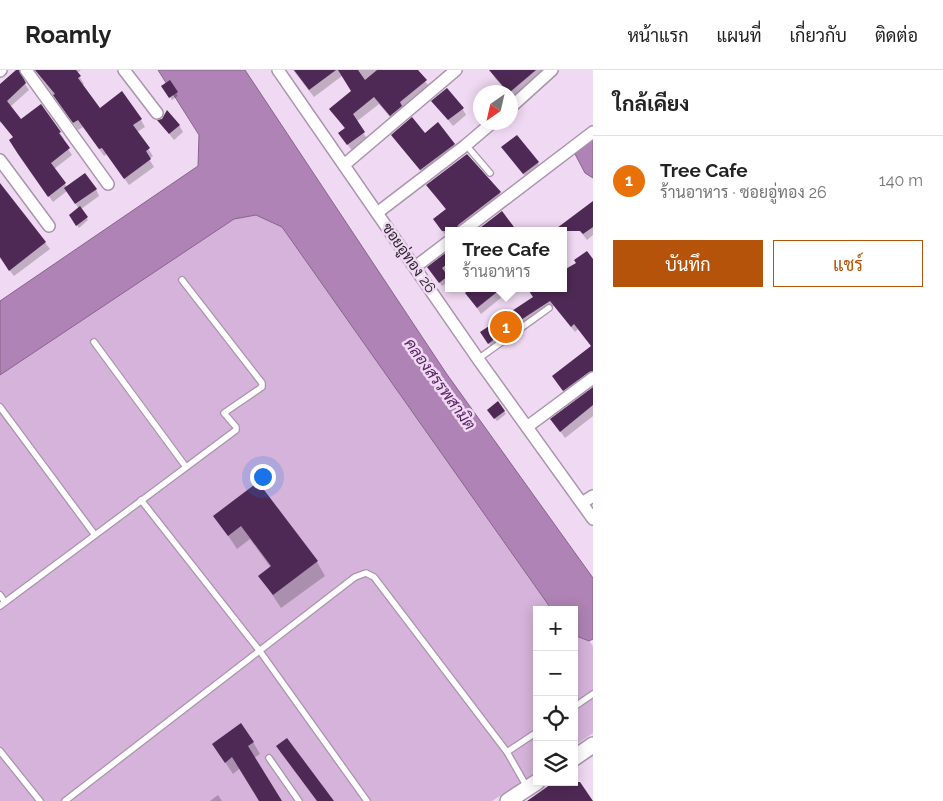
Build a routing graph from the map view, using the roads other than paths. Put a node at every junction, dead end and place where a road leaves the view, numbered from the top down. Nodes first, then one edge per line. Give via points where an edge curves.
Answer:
1 (26, 70) edge
2 (124, 70) edge
3 (278, 70) edge
4 (456, 70) edge
5 (552, 70) edge
6 (518, 101) edge
7 (157, 113) dead end
8 (484, 130) edge
9 (593, 132) edge
10 (466, 145) junction
11 (0, 160) edge
12 (344, 165) junction
13 (490, 173) dead end
14 (108, 184) dead end
15 (377, 213) junction
16 (49, 226) dead end
17 (468, 227) edge
18 (445, 244) edge
19 (415, 267) junction
20 (182, 280) dead end
21 (549, 308) dead end
22 (94, 342) dead end
23 (478, 358) junction
24 (593, 378) edge
25 (0, 407) edge
26 (527, 427) junction
27 (186, 467) junction
28 (593, 496) edge
29 (142, 500) junction
30 (582, 503) junction
31 (593, 519) edge
32 (95, 535) junction
33 (0, 595) edge
34 (3, 604) edge
35 (259, 650) junction
36 (593, 694) edge
37 (578, 704) edge
38 (533, 735) edge
39 (593, 745) edge
40 (0, 752) edge
41 (508, 752) junction
42 (578, 755) edge
43 (269, 758) dead end
44 (533, 785) edge
45 (365, 799) edge
46 (40, 801) edge
47 (65, 801) edge
48 (299, 801) edge
49 (357, 801) edge
50 (508, 801) edge

1 - 14 street
2 - 7 street
3 - 12 street, ซอยอู่ทอง 26
4 - 12 street
5 - 6 street
8 - 10 street
9 - 17 street
10 - 13 lane
10 - 15 street
11 - 16 street
12 - 15 street, ซอยอู่ทอง 26
15 - 19 street, ซอยอู่ทอง 26
18 - 19 street
19 - 23 street, ซอยอู่ทอง 26
20 - 27 lane via 263,385 224,413 236,430
21 - 23 lane
22 - 27 lane
23 - 26 street, ซอยอู่ทอง 26
24 - 26 street
25 - 32 lane
26 - 30 street, ซอยอู่ทอง 26
27 - 29 lane
28 - 30 street
29 - 32 lane
29 - 35 lane
30 - 31 street, ซอยอู่ทอง 26
32 - 34 lane
33 - 34 lane
35 - 41 lane via 355,577 366,573 374,577
35 - 45 lane
35 - 47 lane
36 - 37 lane
38 - 41 lane
39 - 42 main road
40 - 46 lane
41 - 44 lane
43 - 48 lane
44 - 50 main road
45 - 49 lane

